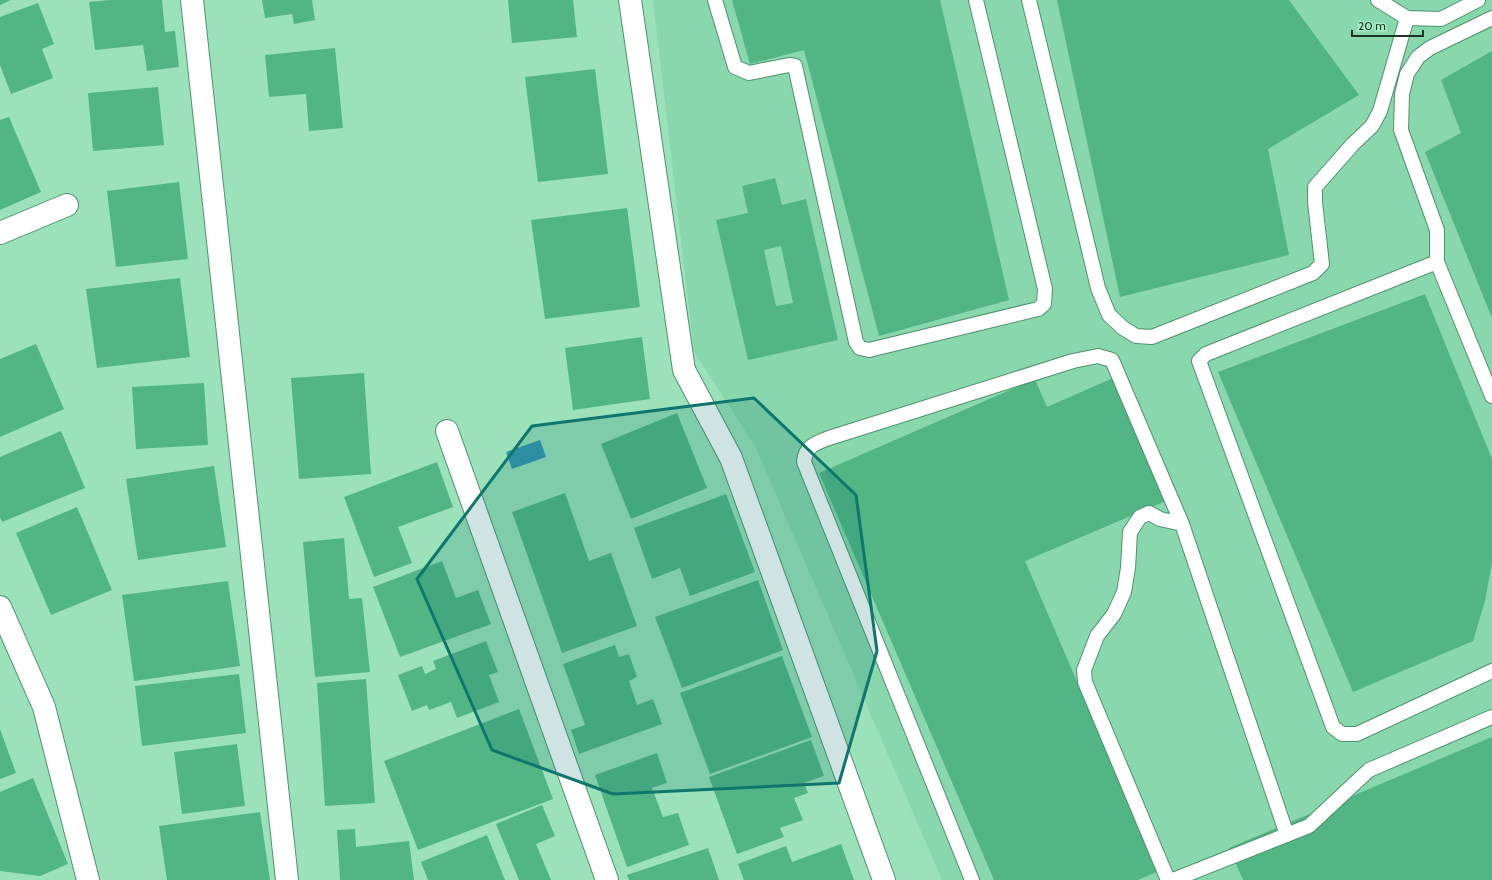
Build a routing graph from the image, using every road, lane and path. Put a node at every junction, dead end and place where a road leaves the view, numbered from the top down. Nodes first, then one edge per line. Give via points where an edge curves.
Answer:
1 (192, 0) edge
2 (630, 0) edge
3 (715, 0) edge
4 (976, 0) edge
5 (1029, 0) edge
6 (1378, 0) edge
7 (1478, 0) edge
8 (1407, 18) junction
9 (1492, 18) edge
10 (67, 205) dead end
11 (0, 233) edge
12 (1437, 262) junction
13 (1492, 396) edge
14 (447, 432) dead end
15 (1182, 524) junction
16 (0, 609) edge
17 (1492, 671) edge
18 (1492, 717) edge
19 (1287, 835) junction
20 (88, 880) edge
21 (286, 880) edge
22 (607, 880) edge
23 (884, 880) edge
24 (972, 880) edge
25 (1168, 880) edge
26 (1172, 880) edge

1 - 21 street
2 - 23 street via 684,370 732,458
3 - 4 lane via 735,67 749,73 795,66 856,342 860,348 869,350 1038,309 1044,304 1045,289
5 - 8 lane via 1098,288 1109,315 1123,328 1136,336 1152,337 1313,273 1322,264 1315,186 1372,126 1380,111
6 - 8 lane
7 - 8 lane via 1441,19
9 - 12 lane via 1430,48 1418,57 1407,74 1402,94 1401,130 1437,230
10 - 11 street
12 - 13 lane
12 - 17 lane via 1206,354 1199,361 1333,727 1342,734 1358,734
14 - 22 street
15 - 19 lane
15 - 24 lane via 1112,360 1098,356 1073,361 829,438 812,445 805,453 804,462
15 - 25 lane via 1160,519 1149,513 1140,517 1130,532 1124,592 1114,614 1097,636 1084,670 1085,682 1094,708
16 - 20 street via 44,707
18 - 19 lane via 1369,770 1309,826
19 - 26 lane

